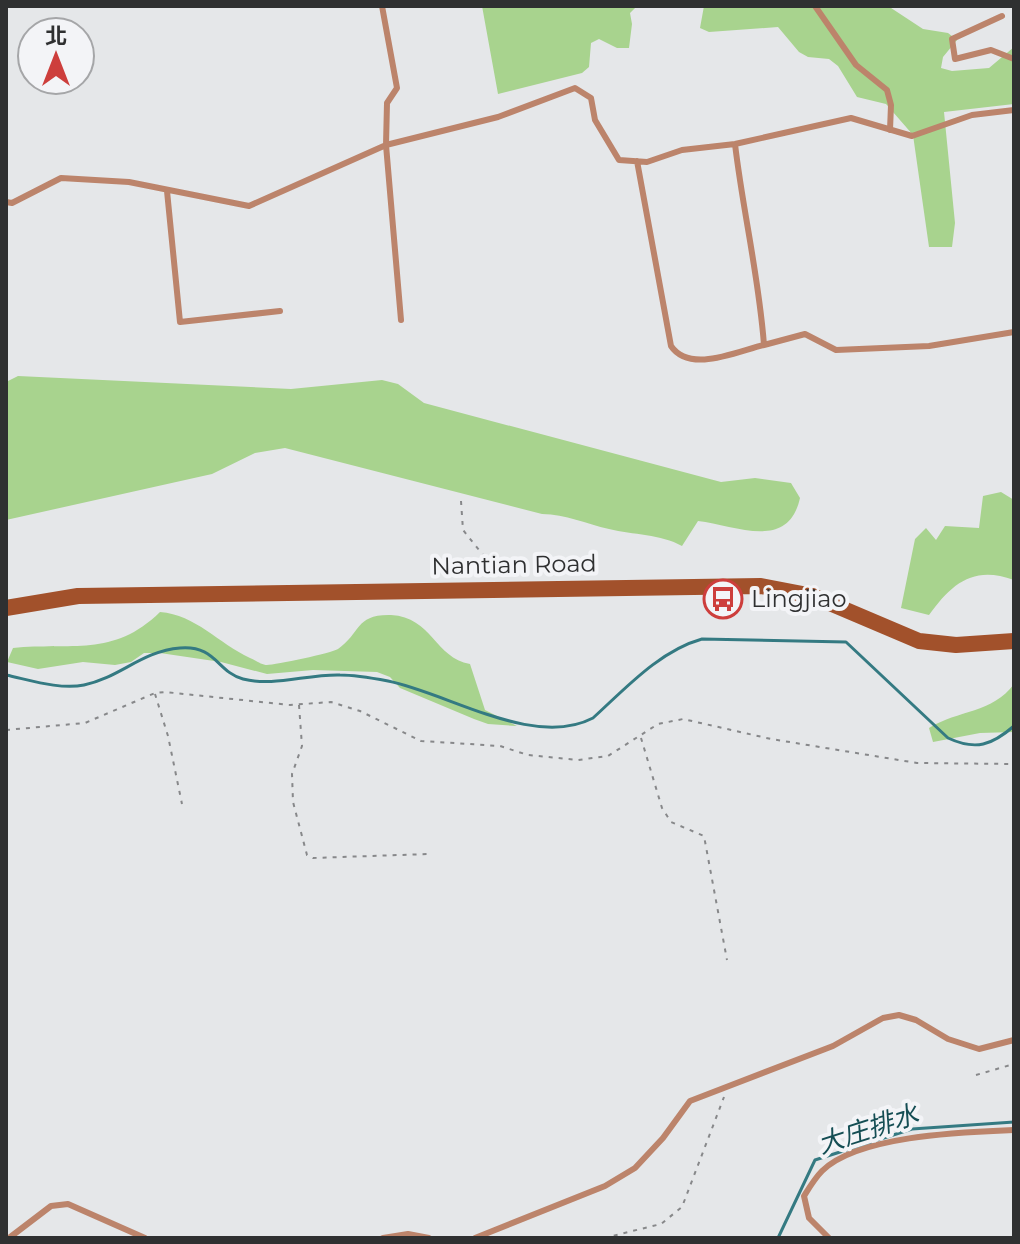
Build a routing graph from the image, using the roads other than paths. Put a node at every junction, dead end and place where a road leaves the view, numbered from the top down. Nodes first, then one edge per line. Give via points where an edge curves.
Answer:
1 (382, 6) edge
2 (815, 6) edge
3 (1002, 16) dead end
4 (1014, 59) edge
5 (1014, 110) edge
6 (890, 130) junction
7 (735, 144) junction
8 (386, 145) junction
9 (637, 161) junction
10 (167, 191) junction
11 (6, 202) edge
12 (280, 311) dead end
13 (401, 320) dead end
14 (1014, 332) edge
15 (764, 345) junction
16 (6, 608) edge
17 (1014, 641) edge
18 (1014, 1040) edge
19 (1014, 1130) edge
20 (9, 1238) edge
21 (145, 1238) edge
22 (383, 1238) edge
23 (429, 1238) edge
24 (475, 1238) edge
25 (829, 1238) edge

1 - 8 lane via 397,88 387,103
2 - 6 lane via 856,65 887,90
3 - 4 lane via 952,39 952,55 955,59 991,50
5 - 6 lane via 972,115 912,136
6 - 7 lane via 851,118
7 - 9 lane
7 - 15 lane via 744,223 759,280
8 - 9 lane via 498,117 575,88 591,98 595,120 619,160
8 - 10 lane via 249,206
8 - 13 lane
9 - 15 lane via 671,346 683,358 700,360
10 - 11 lane via 129,182 61,178
10 - 12 lane via 180,322
14 - 15 lane via 929,346 836,350 805,334
16 - 17 main road, Nantian Road via 78,596 761,586 813,596 919,641
18 - 24 lane via 979,1049 899,1015 883,1018 833,1046 690,1101 635,1168 605,1186
19 - 25 lane via 904,1139 842,1158 822,1171 804,1196 809,1218
20 - 21 lane via 51,1206 68,1204
22 - 23 lane

